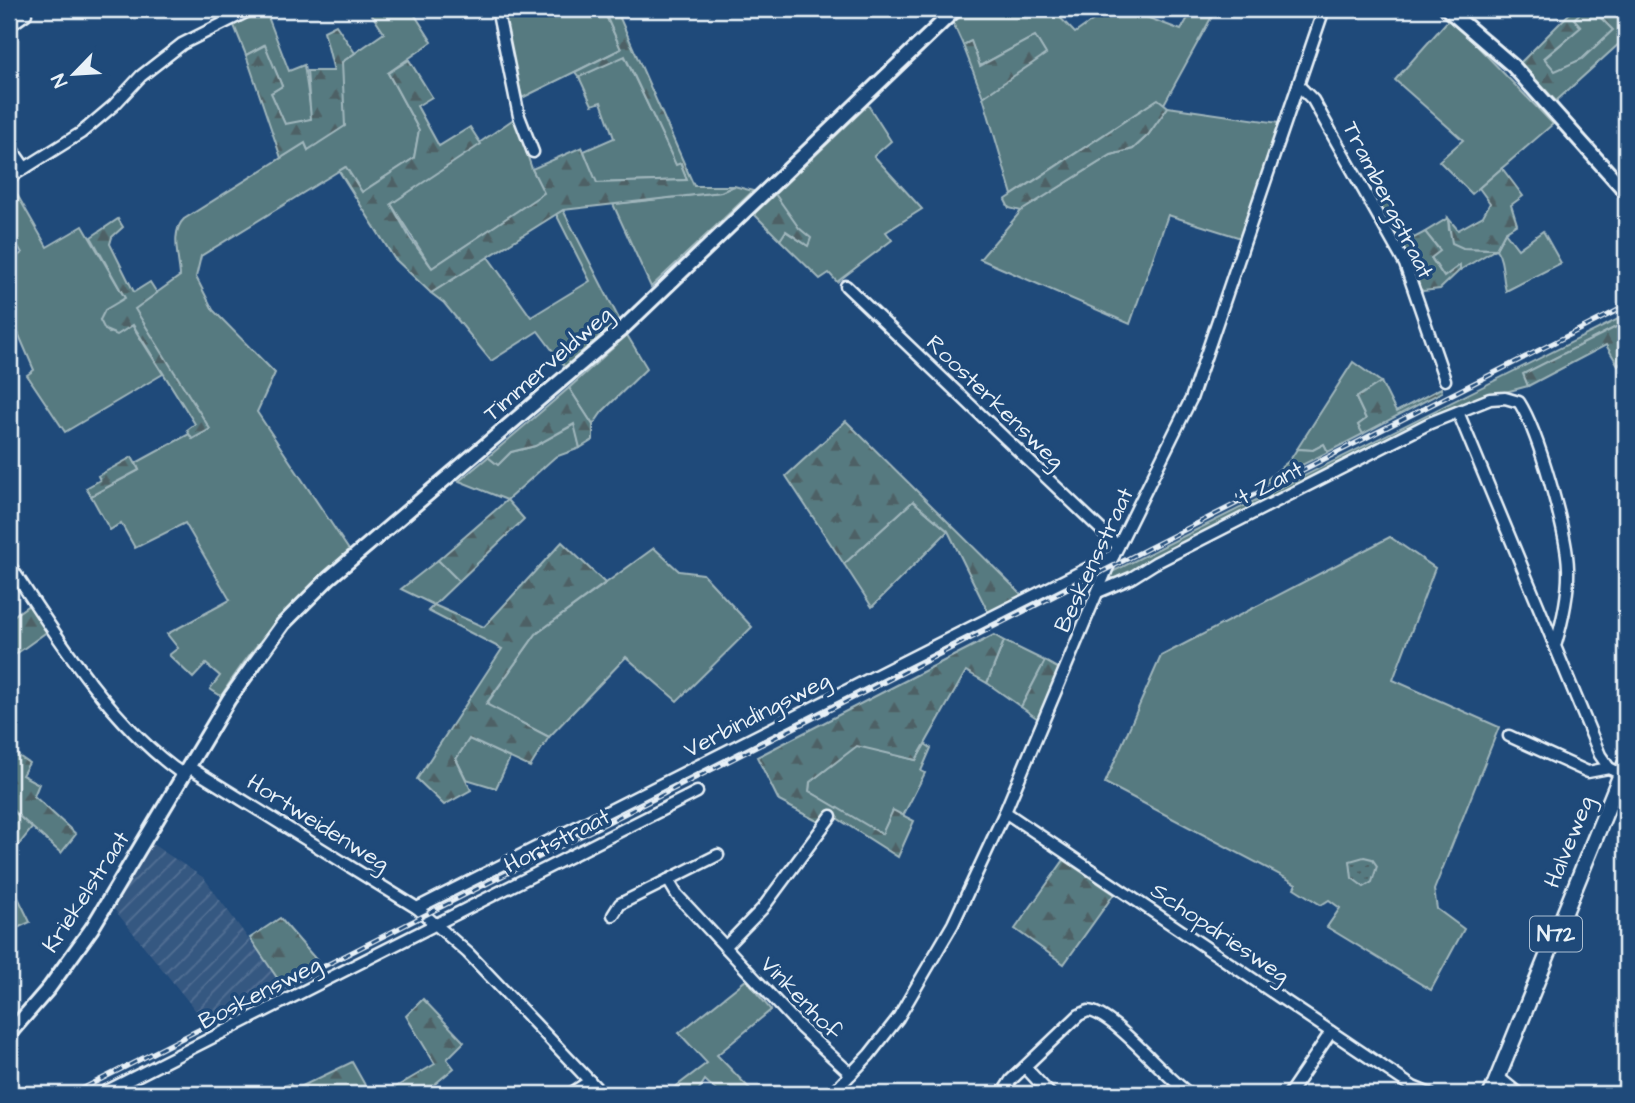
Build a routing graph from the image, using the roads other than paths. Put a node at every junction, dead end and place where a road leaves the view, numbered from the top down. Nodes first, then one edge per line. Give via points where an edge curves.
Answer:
1 (219, 9) edge
2 (252, 9) edge
3 (497, 9) edge
4 (956, 9) edge
5 (1324, 9) edge
6 (1447, 9) edge
7 (26, 13) dead end
8 (226, 20) junction
9 (9, 26) edge
10 (1298, 85) junction
11 (9, 145) edge
12 (533, 152) dead end
13 (25, 168) junction
14 (9, 178) edge
15 (1626, 192) edge
16 (846, 286) dead end
17 (1445, 380) dead end
18 (1458, 412) junction
19 (1116, 551) junction
20 (9, 564) edge
21 (1098, 592) junction
22 (1556, 643) junction
23 (1509, 736) dead end
24 (1619, 768) edge
25 (187, 771) junction
26 (697, 792) dead end
27 (1005, 812) junction
28 (831, 816) dead end
29 (718, 855) dead end
30 (571, 862) dead end
31 (668, 880) junction
32 (421, 911) junction
33 (614, 915) dead end
34 (436, 925) junction
35 (444, 933) junction
36 (725, 947) junction
37 (1331, 1032) junction
38 (9, 1034) edge
39 (1025, 1067) junction
40 (851, 1074) junction
41 (1498, 1077) junction
42 (590, 1081) junction
43 (1417, 1090) edge
44 (1005, 1093) edge
45 (101, 1094) edge
46 (569, 1094) edge
47 (602, 1094) edge
48 (832, 1094) edge
49 (1050, 1094) edge
50 (1190, 1094) edge
51 (1289, 1094) edge
52 (1430, 1094) edge
53 (1491, 1094) edge
54 (1519, 1094) edge

1 - 8 street
2 - 8 street
3 - 12 street via 519,116
4 - 25 street, Timmerveldweg via 623,328 300,606 256,658
5 - 10 street, Beskensstraat
6 - 15 street via 1513,66
7 - 9 street
8 - 13 street via 162,58 98,120
10 - 17 street, Trambergstraat via 1313,100 1393,240
10 - 19 street, Beskensstraat via 1195,390
11 - 13 street
13 - 14 street
16 - 19 street, Roosterkensweg
18 - 21 street, 't Zant
18 - 22 street
18 - 22 street, 't Zant via 1505,398 1519,402 1532,421 1568,568 1565,613
19 - 21 street, Beskensstraat
19 - 32 street, Verbindingsweg
20 - 25 street, Hortweidenweg via 124,724 150,750
21 - 27 street, Beskensstraat
22 - 24 street via 1600,755
23 - 24 street via 1588,772
24 - 41 main road, Halveweg / N72
25 - 32 street, Hortweidenweg
25 - 38 street, Kriekelstraat via 92,928
26 - 34 street, Hortstraat
27 - 37 street, Schopdriesweg
27 - 40 street, Beskensstraat via 938,951 885,1037
28 - 36 street via 762,909
29 - 31 street
30 - 35 street via 451,923
31 - 33 street via 620,904
31 - 36 street, Vinkenhof
32 - 34 street
34 - 35 street
34 - 45 street, Boskensweg
35 - 42 street
36 - 40 street, Vinkenhof
37 - 43 street, Schopdriesweg
37 - 51 street
39 - 44 street
39 - 49 street
39 - 50 street via 1079,1015 1097,1011
40 - 48 street, Beskensstraat
41 - 53 main road, Halveweg / N72
41 - 54 street
42 - 46 street
42 - 47 street
43 - 52 street, Schopdriesweg

